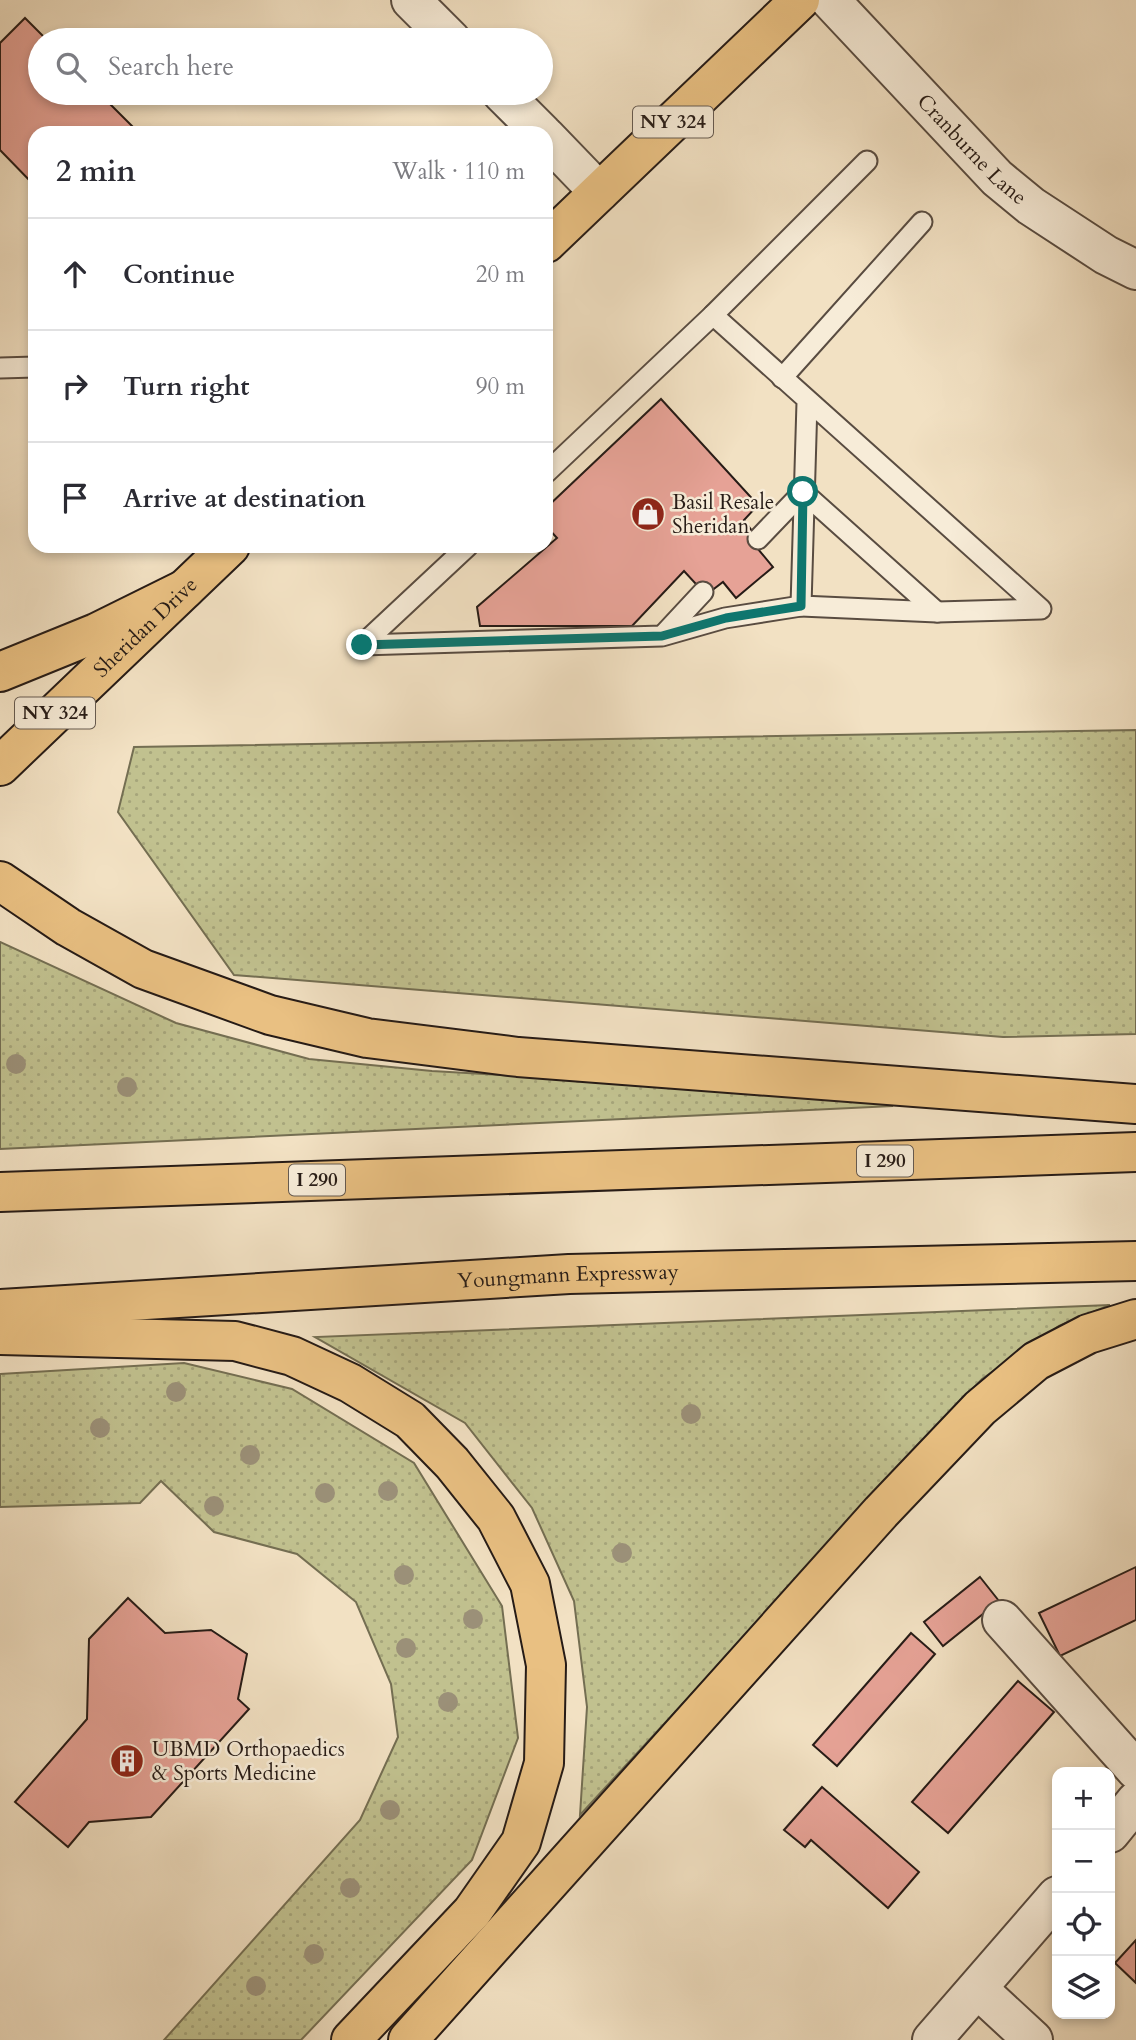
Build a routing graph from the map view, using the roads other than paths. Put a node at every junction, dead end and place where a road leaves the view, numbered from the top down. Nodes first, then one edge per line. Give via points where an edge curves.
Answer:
1 (411, 0) edge
2 (800, 0) edge
3 (831, 0) edge
4 (439, 28) edge
5 (514, 105) edge
6 (535, 126) edge
7 (553, 144) edge
8 (867, 161) dead end
9 (599, 192) junction
10 (922, 222) dead end
11 (553, 236) edge
12 (1136, 270) edge
13 (713, 315) junction
14 (28, 366) edge
15 (0, 368) edge
16 (782, 378) junction
17 (807, 402) junction
18 (553, 465) edge
19 (803, 492) junction
20 (758, 540) dead end
21 (223, 553) edge
22 (461, 553) edge
23 (185, 589) junction
24 (703, 592) dead end
25 (801, 606) junction
26 (937, 612) junction
27 (662, 636) junction
28 (0, 672) edge
29 (0, 766) edge
30 (0, 881) edge
31 (1136, 1104) edge
32 (1136, 1152) edge
33 (0, 1192) edge
34 (1136, 1261) edge
35 (0, 1309) edge
36 (1136, 1319) edge
37 (0, 1335) edge
38 (1002, 1620) dead end
39 (1136, 1770) edge
40 (1136, 1801) edge
41 (1112, 1830) edge
42 (1052, 1902) edge
43 (979, 1990) junction
44 (351, 2040) edge
45 (408, 2040) edge
46 (932, 2040) edge
47 (1033, 2040) edge

1 - 4 street
2 - 9 main road, NY 324
3 - 12 street, Cranburne Lane via 998,178 1031,206
5 - 6 street
7 - 9 street
8 - 13 lane
9 - 11 main road, NY 324
10 - 16 lane
13 - 16 lane
13 - 18 lane
14 - 15 lane
16 - 17 lane
17 - 19 lane
17 - 26 lane via 1041,609
19 - 20 lane
19 - 25 lane
19 - 26 lane
21 - 23 main road, Sheridan Drive / NY 324
22 - 27 lane via 362,645
23 - 28 main road via 96,633
23 - 29 main road, Sheridan Drive / NY 324
24 - 27 lane
25 - 26 lane
25 - 27 lane via 726,618
30 - 31 main road via 68,927 143,969 270,1015 367,1038 518,1057
32 - 33 main road, I 290
34 - 35 main road, Youngmann Expressway via 569,1274
36 - 45 main road via 1088,1334 1036,1361 980,1408 862,1533
37 - 44 main road via 234,1341 292,1356 350,1383 410,1420 453,1463 496,1518 530,1584 546,1665 544,1763 521,1842 472,1912
38 - 39 street
40 - 41 street
42 - 43 street
43 - 46 street
43 - 47 street

